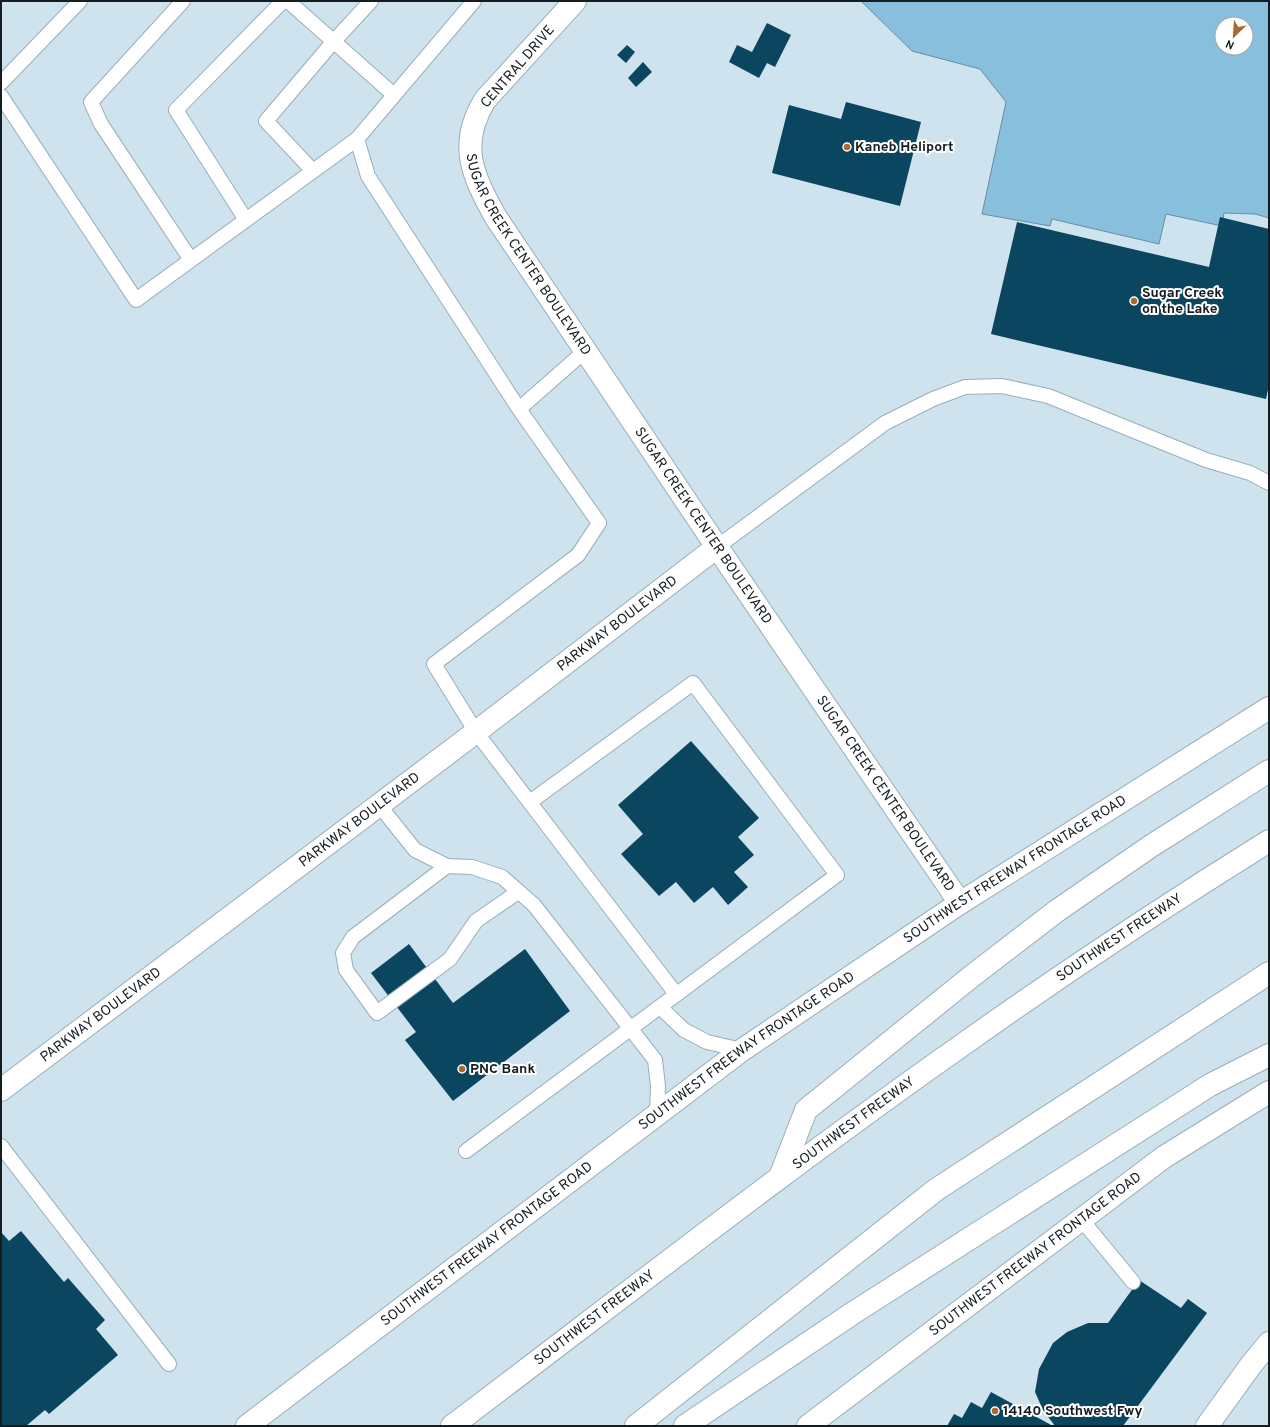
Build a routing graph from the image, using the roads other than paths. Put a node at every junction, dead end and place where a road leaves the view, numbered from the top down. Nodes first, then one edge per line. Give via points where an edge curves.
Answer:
1 (80, 1) edge
2 (183, 1) edge
3 (283, 1) edge
4 (288, 1) edge
5 (371, 1) edge
6 (474, 1) edge
7 (576, 1) edge
8 (334, 41) junction
9 (1, 83) edge
10 (394, 95) junction
11 (1, 96) edge
12 (470, 138) joint
13 (357, 139) junction
14 (313, 171) junction
15 (246, 220) junction
16 (191, 260) junction
17 (585, 351) junction
18 (519, 409) junction
19 (1269, 483) edge
20 (717, 547) junction
21 (1269, 708) edge
22 (476, 732) junction
23 (1269, 771) edge
24 (530, 802) junction
25 (379, 805) junction
26 (1269, 841) edge
27 (447, 866) junction
28 (518, 892) junction
29 (960, 903) junction
30 (1269, 973) edge
31 (676, 994) junction
32 (660, 1007) junction
33 (630, 1029) junction
34 (742, 1050) junction
35 (1269, 1055) edge
36 (1, 1090) edge
37 (1269, 1092) edge
38 (657, 1114) junction
39 (1, 1146) edge
40 (466, 1151) dead end
41 (780, 1177) junction
42 (1080, 1219) junction
43 (1133, 1282) dead end
44 (1269, 1343) edge
45 (169, 1364) dead end
46 (247, 1426) edge
47 (452, 1426) edge
48 (636, 1426) edge
49 (685, 1426) edge
50 (808, 1426) edge
51 (1207, 1426) edge

1 - 9 lane
2 - 16 lane via 91,102 101,124
3 - 15 lane via 176,110
4 - 8 lane
5 - 8 lane
6 - 10 lane
7 - 12 main road, CENTRAL DRIVE via 485,100 475,117
8 - 10 lane
8 - 14 lane via 266,121
10 - 13 lane
11 - 16 lane via 136,300
12 - 17 main road, SUGAR CREEK CENTER BOULEVARD via 474,170 481,191
13 - 14 lane
13 - 18 lane via 368,176
14 - 15 lane
15 - 16 lane
17 - 18 lane
17 - 20 main road, SUGAR CREEK CENTER BOULEVARD
18 - 22 lane via 599,524 578,555 434,664
19 - 20 lane via 1250,473 1206,460 1048,396 1002,386 965,387 933,399 885,423
20 - 22 main road, PARKWAY BOULEVARD
20 - 29 main road, SUGAR CREEK CENTER BOULEVARD
21 - 29 main road, SOUTHWEST FREEWAY FRONTAGE ROAD
22 - 24 lane
22 - 25 main road, PARKWAY BOULEVARD
23 - 41 main road via 1058,910 806,1110
24 - 31 lane
24 - 31 lane via 693,683 698,689 837,875
25 - 27 lane via 415,850
25 - 36 main road, PARKWAY BOULEVARD
26 - 41 main road, SOUTHWEST FREEWAY via 1028,999
27 - 28 lane via 472,867 502,877
27 - 28 lane via 353,937 343,953 346,970 377,1012 450,959 476,921
28 - 33 lane via 534,906
29 - 34 main road, SOUTHWEST FREEWAY FRONTAGE ROAD
30 - 48 main road via 937,1189
31 - 32 lane
32 - 33 lane
32 - 34 lane via 684,1030 707,1042
33 - 38 lane via 655,1060 658,1086
33 - 40 lane
34 - 38 main road, SOUTHWEST FREEWAY FRONTAGE ROAD
35 - 49 main road via 1210,1085 860,1309
37 - 42 main road, SOUTHWEST FREEWAY FRONTAGE ROAD via 1164,1157
38 - 46 main road, SOUTHWEST FREEWAY FRONTAGE ROAD
39 - 45 lane
41 - 47 main road, SOUTHWEST FREEWAY
42 - 43 lane
42 - 50 main road, SOUTHWEST FREEWAY FRONTAGE ROAD
44 - 51 main road

